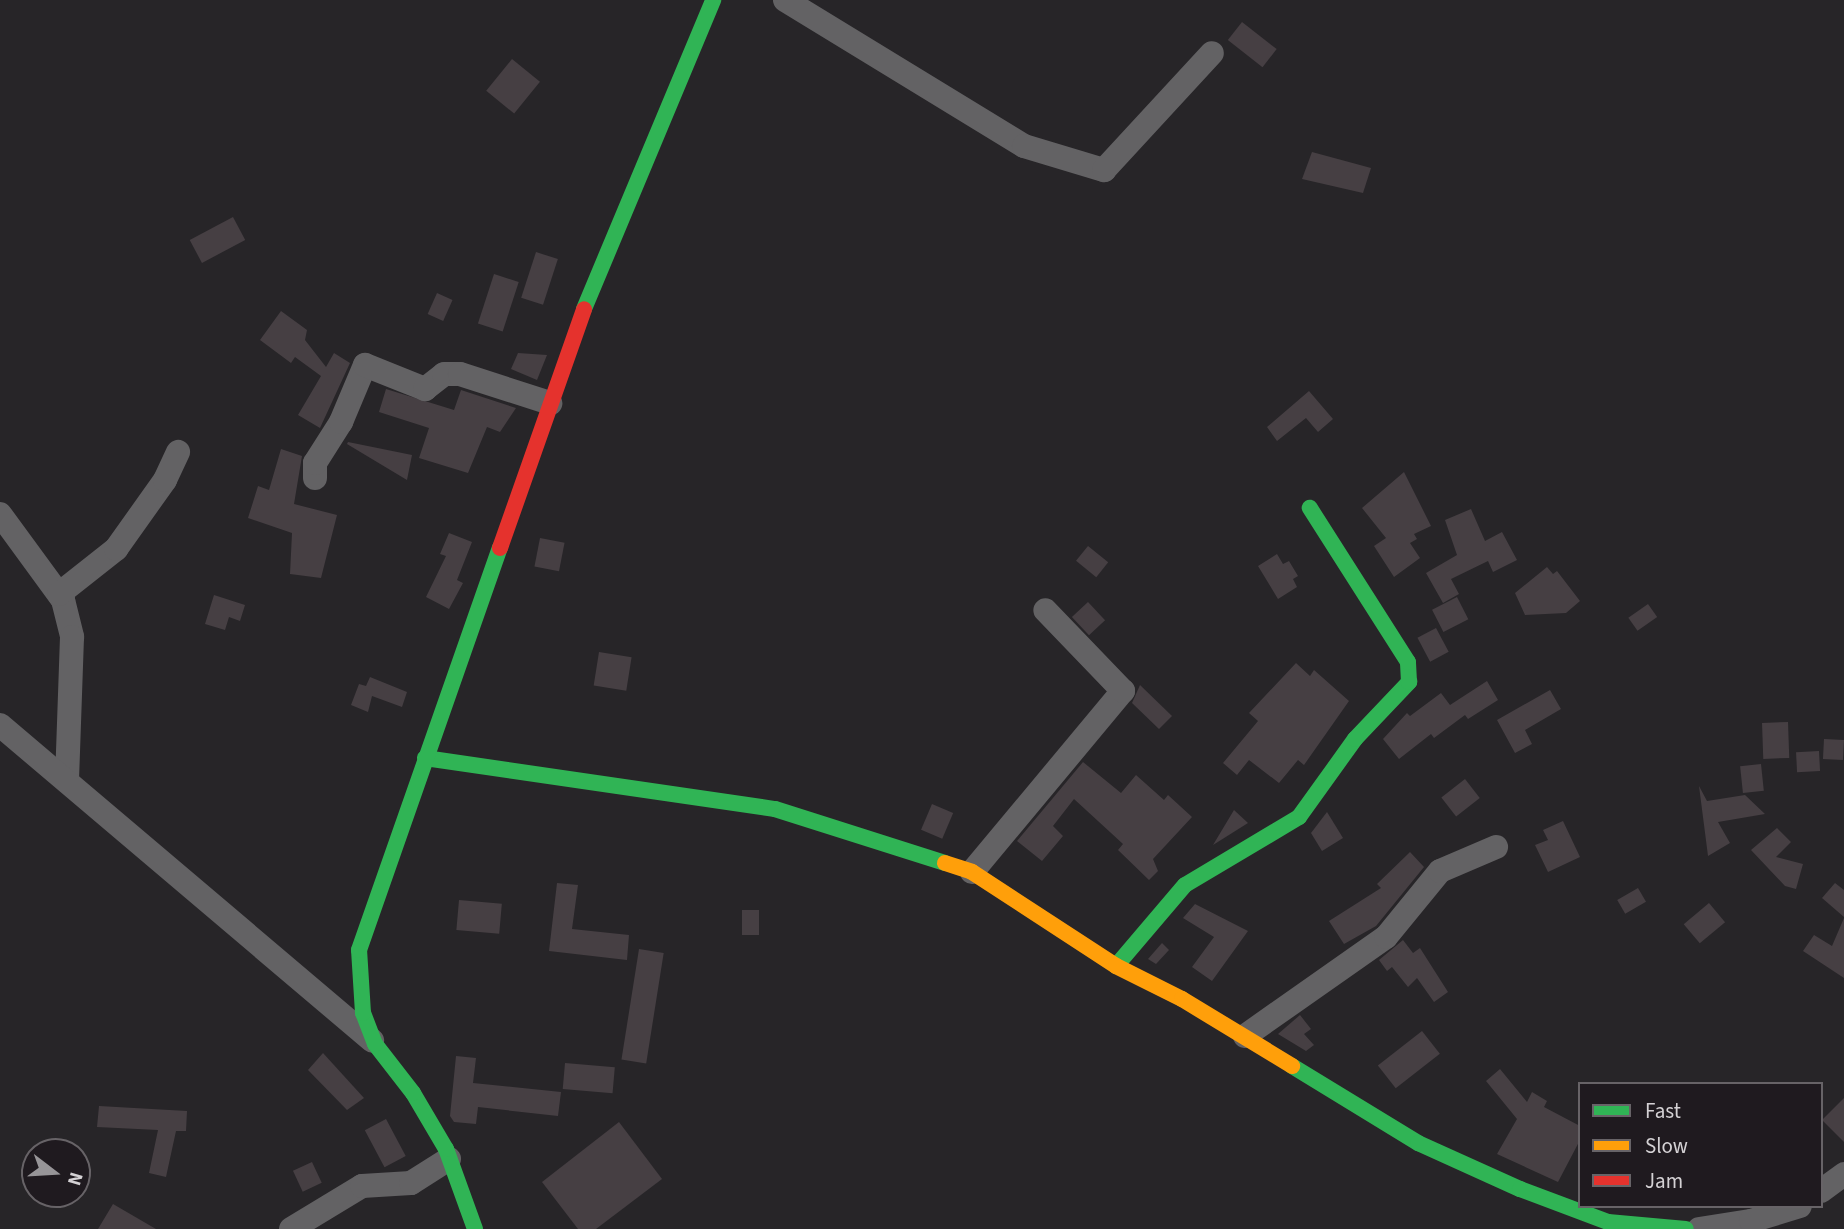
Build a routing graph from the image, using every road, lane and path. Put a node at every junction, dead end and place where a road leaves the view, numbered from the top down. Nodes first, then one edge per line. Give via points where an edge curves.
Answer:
1 (713, 0) edge
2 (785, 0) edge
3 (1212, 53) dead end
4 (551, 403) junction
5 (178, 453) dead end
6 (315, 478) dead end
7 (1310, 508) dead end
8 (0, 514) edge
9 (59, 594) junction
10 (1045, 610) dead end
11 (0, 725) edge
12 (425, 758) junction
13 (67, 782) junction
14 (1496, 846) dead end
15 (972, 872) junction
16 (1116, 966) junction
17 (1245, 1036) junction
18 (375, 1044) junction
19 (449, 1159) junction
20 (1844, 1174) edge
21 (1823, 1190) edge
22 (1794, 1208) edge
23 (1798, 1208) edge
24 (291, 1229) edge
25 (475, 1229) edge
26 (1686, 1229) edge
27 (1699, 1229) edge
28 (1780, 1229) edge

1 - 4 street via 592,287
2 - 3 street via 1024,145 1104,170
4 - 6 street via 460,374 444,374 425,389 365,365 341,422 315,463
4 - 12 street
5 - 9 street via 165,480 116,549
7 - 16 street via 1408,662 1409,682 1355,739 1299,817 1185,885
8 - 9 street
9 - 13 street via 72,637
10 - 15 street via 1123,691
11 - 13 street
12 - 15 street via 775,809
12 - 18 street via 359,950 363,1013
13 - 18 street
14 - 17 street via 1440,871 1386,937
15 - 16 street
16 - 17 street
17 - 26 street via 1281,1063 1418,1143 1520,1189 1608,1222
18 - 19 street via 413,1093
19 - 24 street via 411,1183 362,1186
19 - 25 street
20 - 21 street
22 - 27 street
23 - 28 street

